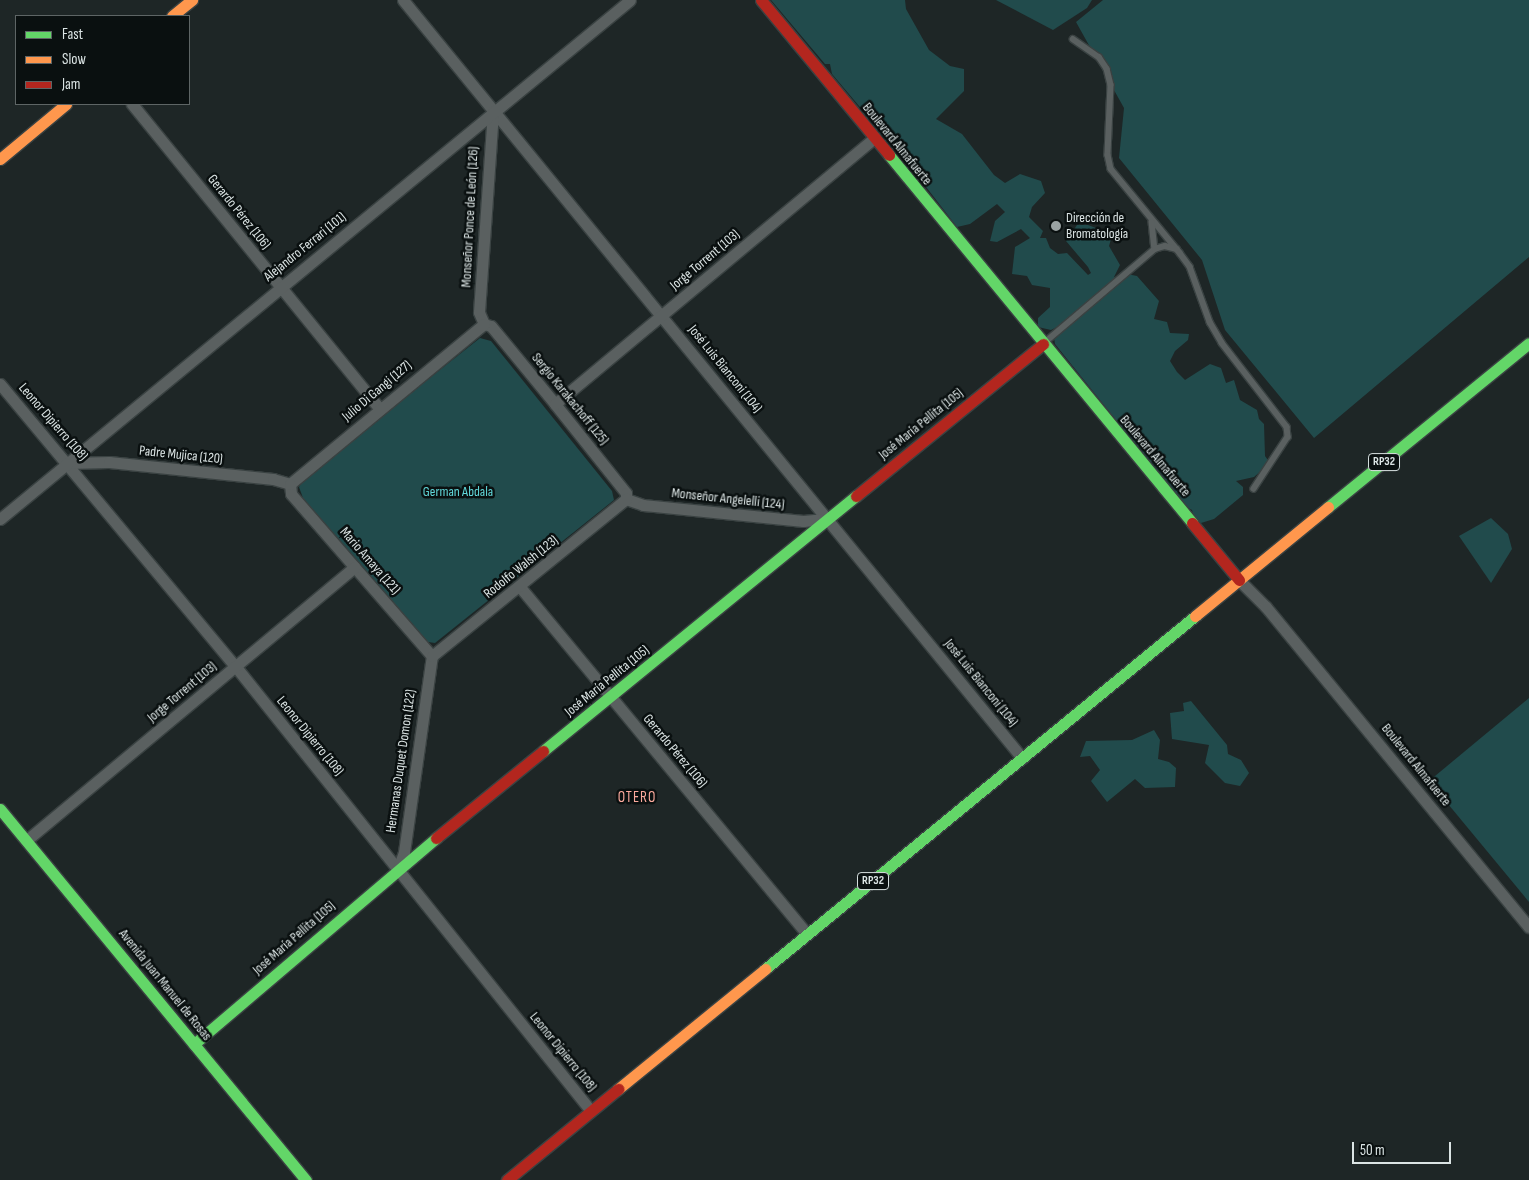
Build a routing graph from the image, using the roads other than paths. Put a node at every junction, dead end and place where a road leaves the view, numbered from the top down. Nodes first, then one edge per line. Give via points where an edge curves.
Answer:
1 (192, 0) edge
2 (403, 0) edge
3 (630, 0) edge
4 (761, 0) edge
5 (173, 15) edge
6 (1073, 39) dead end
7 (65, 105) edge
8 (133, 105) edge
9 (493, 111) junction
10 (874, 138) junction
11 (0, 159) edge
12 (1152, 219) junction
13 (1155, 249) junction
14 (1177, 249) junction
15 (280, 286) junction
16 (661, 315) junction
17 (484, 324) junction
18 (1529, 343) edge
19 (1043, 344) junction
20 (0, 384) edge
21 (556, 404) junction
22 (380, 409) junction
23 (68, 463) junction
24 (290, 484) junction
25 (1254, 489) dead end
26 (626, 499) junction
27 (0, 519) edge
28 (828, 519) junction
29 (354, 567) junction
30 (1238, 580) junction
31 (520, 587) junction
32 (432, 656) junction
33 (236, 667) junction
34 (611, 698) junction
35 (1022, 758) junction
36 (0, 809) edge
37 (28, 839) junction
38 (398, 869) junction
39 (1529, 927) edge
40 (807, 934) junction
41 (194, 1044) junction
42 (591, 1111) junction
43 (306, 1180) edge
44 (507, 1180) edge

1 - 5 main road
2 - 9 street, José Luis Bianconi (104)
3 - 9 street, Alejandro Ferrari (101)
4 - 10 main road, Boulevard Almafuerte
6 - 12 lane via 1098,57 1107,69 1111,85 1108,155 1112,169
7 - 11 main road
8 - 15 street, Gerardo Pérez (106)
9 - 15 street, Alejandro Ferrari (101)
9 - 16 street, José Luis Bianconi (104)
9 - 17 street, Monseñor Ponce de León (126) via 480,312
10 - 16 street, Jorge Torrent (103)
10 - 19 main road, Boulevard Almafuerte
12 - 13 lane
12 - 14 lane
13 - 14 lane via 1164,246
13 - 19 lane
14 - 25 lane via 1190,267 1210,322 1222,343 1287,427 1288,437
15 - 22 street, Gerardo Pérez (106)
15 - 23 street, Alejandro Ferrari (101)
16 - 21 street, Jorge Torrent (103)
16 - 28 street, José Luis Bianconi (104)
17 - 21 street, Sergio Karakachoff (125) via 491,326
17 - 22 street, Julio Di Gangi (127)
18 - 30 main road, RP32
19 - 28 main road, José María Pellita (105)
19 - 30 main road, Boulevard Almafuerte
20 - 23 street, Leonor Dipierro (108)
21 - 26 street, Sergio Karakachoff (125) via 626,493
22 - 24 street, Julio Di Gangi (127)
23 - 24 street, Padre Mujica (120) via 119,463 273,479
23 - 27 street, Alejandro Ferrari (101)
23 - 33 street, Leonor Dipierro (108)
24 - 29 street, Mario Amaya (121) via 291,494
26 - 28 street, Monseñor Angelelli (124) via 643,505 746,516 803,521
26 - 31 street, Rodolfo Walsh (123)
28 - 34 main road, José María Pellita (105)
28 - 35 street, José Luis Bianconi (104)
29 - 32 street, Mario Amaya (121)
29 - 33 street, Jorge Torrent (103)
30 - 35 main road, RP32
30 - 39 street, Boulevard Almafuerte via 1266,607
31 - 32 street, Rodolfo Walsh (123)
31 - 34 street, Gerardo Pérez (106)
32 - 38 street, Hermanas Duquet Domon (122) via 404,852
33 - 37 street, Jorge Torrent (103)
33 - 38 street, Leonor Dipierro (108)
34 - 38 main road, José María Pellita (105)
34 - 40 street, Gerardo Pérez (106)
35 - 40 main road, RP32
36 - 37 main road, Avenida Juan Manuel de Rosas
37 - 41 main road, Avenida Juan Manuel de Rosas
38 - 41 main road, José María Pellita (105)
38 - 42 street, Leonor Dipierro (108)
40 - 42 main road, RP32
41 - 43 main road, Avenida Juan Manuel de Rosas
42 - 44 main road, RP32

